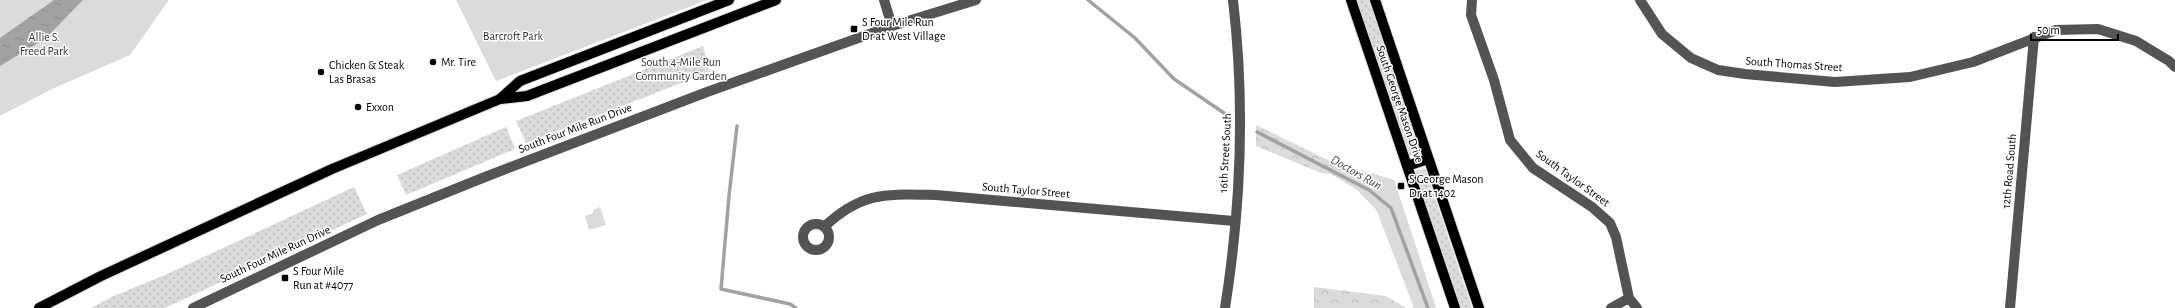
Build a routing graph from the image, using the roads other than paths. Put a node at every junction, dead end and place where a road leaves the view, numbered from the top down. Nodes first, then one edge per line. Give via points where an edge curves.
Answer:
1 (729, 0) edge
2 (776, 0) edge
3 (884, 0) edge
4 (976, 0) edge
5 (1233, 0) edge
6 (1351, 0) edge
7 (1375, 0) edge
8 (1472, 0) edge
9 (1640, 0) edge
10 (892, 26) junction
11 (2034, 37) junction
12 (2175, 66) edge
13 (500, 99) junction
14 (1428, 159) junction
15 (1407, 166) junction
16 (1234, 221) junction
17 (824, 226) dead end
18 (1629, 298) junction
19 (39, 308) edge
20 (193, 308) edge
21 (1225, 308) edge
22 (1455, 308) edge
23 (1479, 308) edge
24 (1611, 308) edge
25 (1637, 308) edge
26 (2010, 308) edge

1 - 13 main road via 520,81
2 - 13 main road via 627,55 527,96
3 - 10 street
4 - 10 street, South Four Mile Run Drive
5 - 16 street, 16th Street South via 1240,112
6 - 15 main road, South George Mason Drive
7 - 14 main road, South George Mason Drive
8 - 18 street, South Taylor Street via 1471,15 1494,80 1510,140 1533,168 1610,222 1616,237
9 - 11 street, South Thomas Street via 1662,34 1691,58 1718,70 1768,76 1835,82 1910,77 1973,62
10 - 20 street, South Four Mile Run Drive via 707,92 456,188 378,220
11 - 12 street, South Thomas Street via 2056,30 2098,29 2136,41
11 - 26 street, 12th Road South
13 - 19 main road via 280,193 101,276
14 - 15 main road
14 - 23 main road, South George Mason Drive
15 - 22 main road, South George Mason Drive
16 - 17 street, South Taylor Street via 943,196 888,194 858,201
16 - 21 street, 16th Street South
18 - 24 street
18 - 25 street, South Taylor Street

